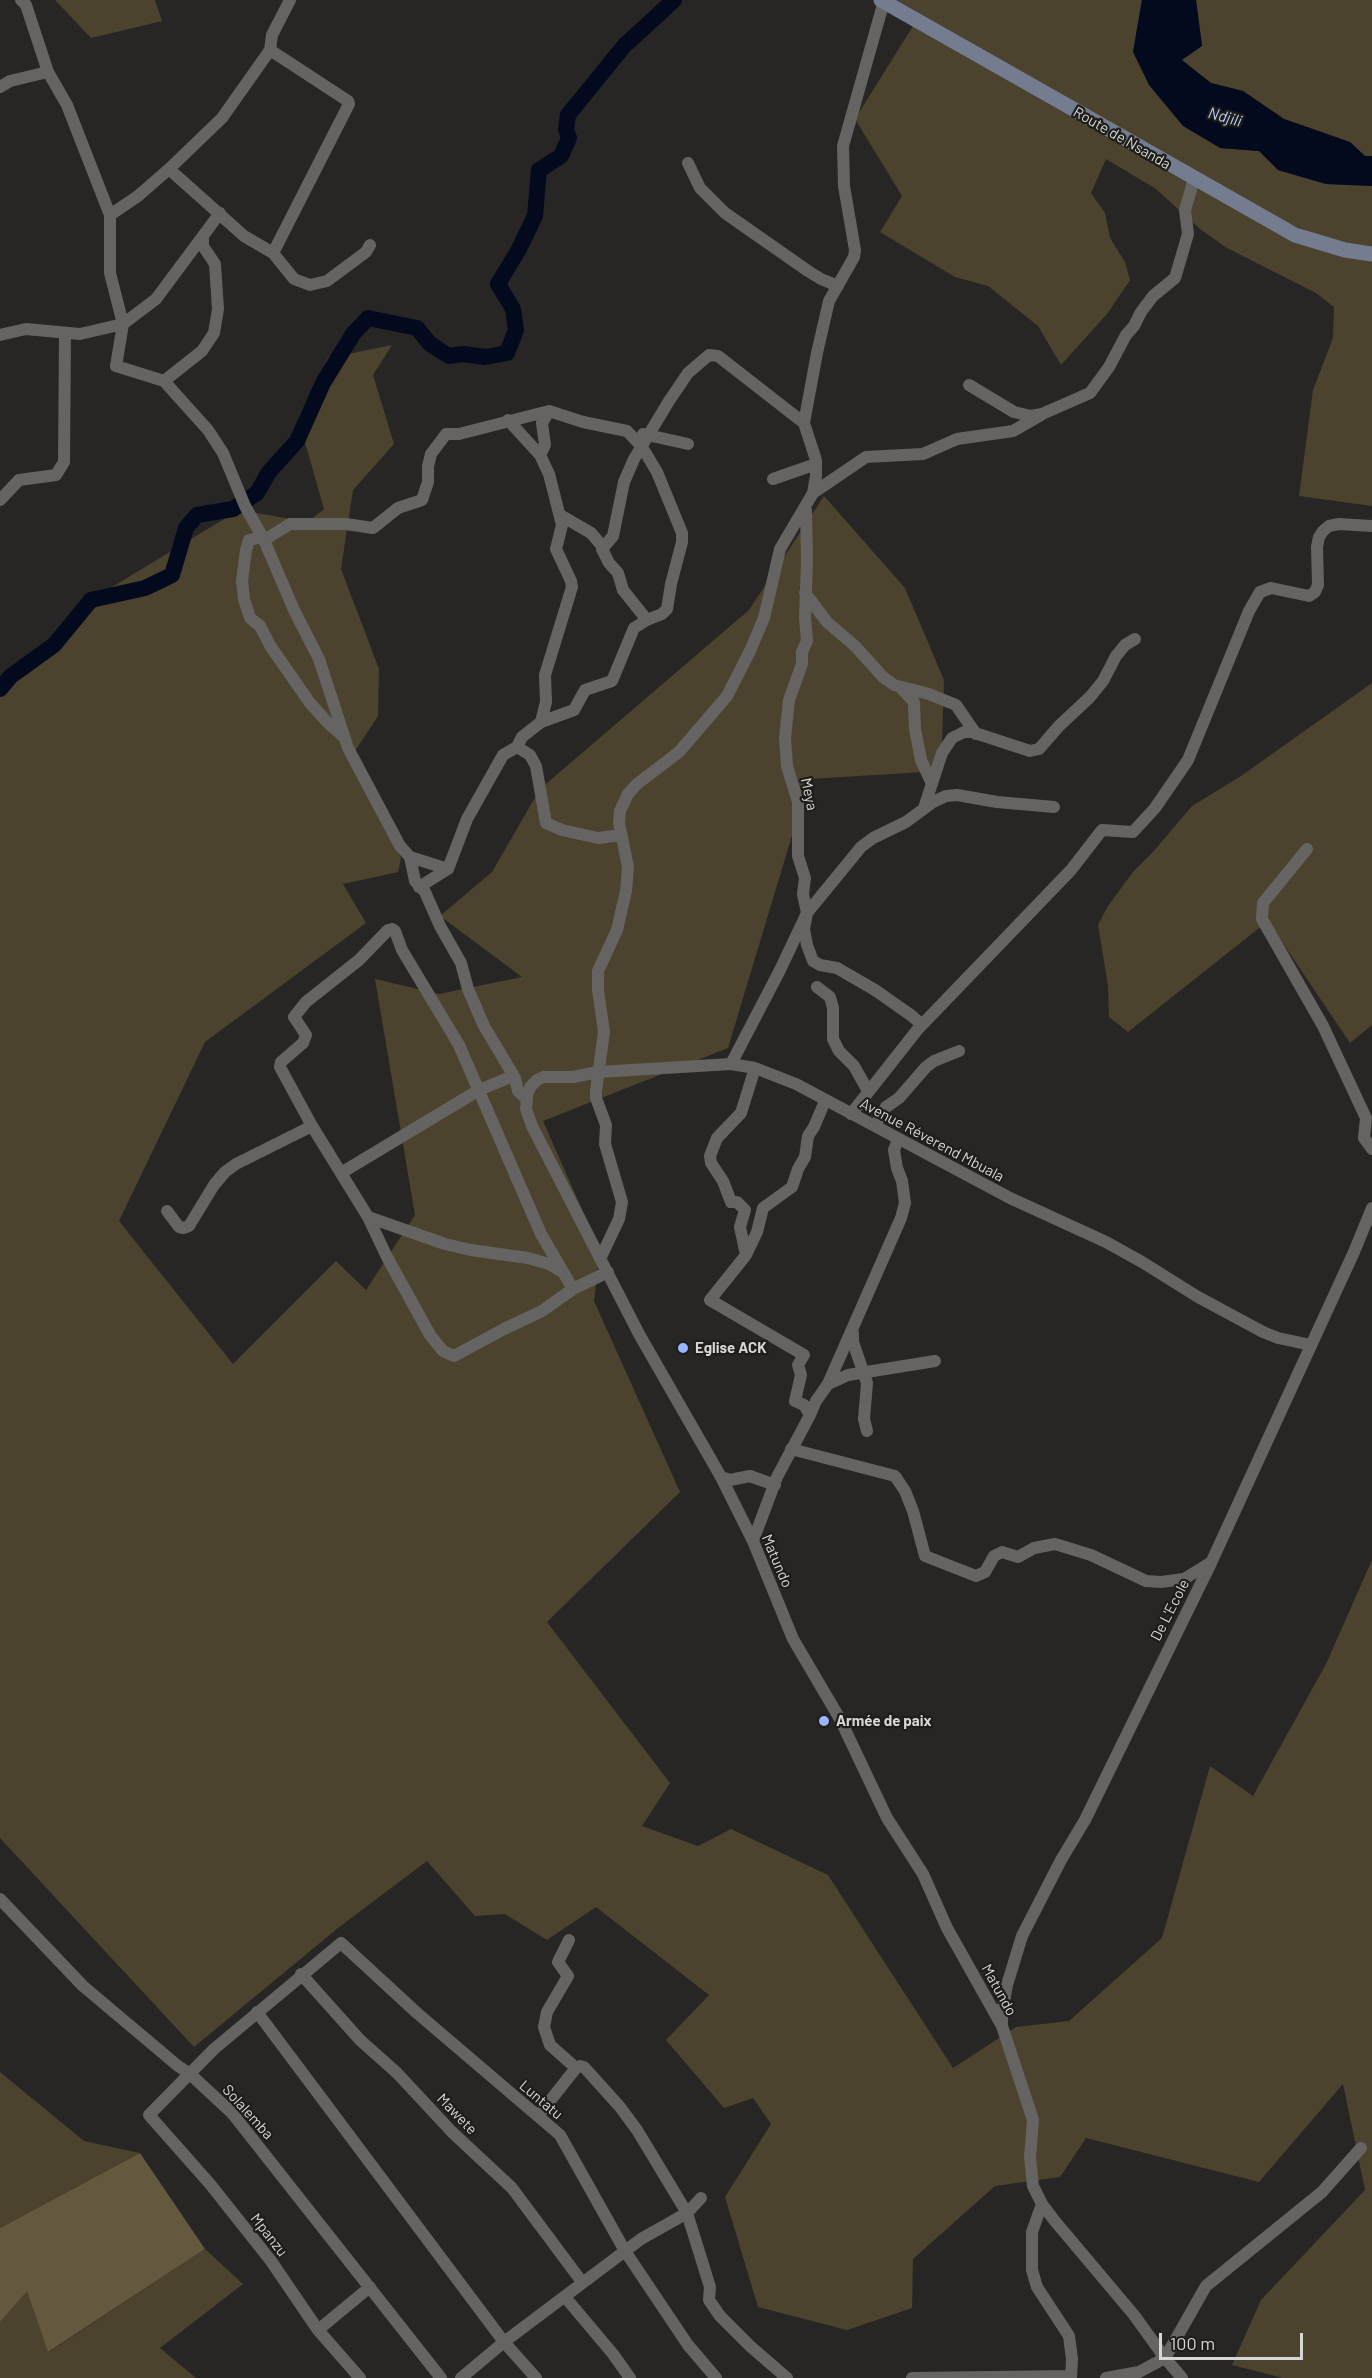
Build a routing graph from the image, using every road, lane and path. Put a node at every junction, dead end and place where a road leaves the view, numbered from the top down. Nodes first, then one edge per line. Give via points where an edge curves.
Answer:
1 (21, 0) edge
2 (290, 0) edge
3 (883, 1) edge
4 (270, 50) junction
5 (48, 72) junction
6 (0, 87) edge
7 (688, 162) dead end
8 (169, 169) junction
9 (1194, 179) junction
10 (220, 213) junction
11 (110, 214) junction
12 (203, 239) junction
13 (370, 245) dead end
14 (273, 253) junction
15 (1372, 254) edge
16 (838, 286) junction
17 (123, 324) junction
18 (65, 333) junction
19 (0, 335) edge
20 (164, 381) junction
21 (969, 385) dead end
22 (549, 411) junction
23 (1042, 414) junction
24 (508, 420) junction
25 (804, 423) junction
26 (627, 431) junction
27 (649, 436) junction
28 (688, 444) dead end
29 (642, 447) junction
30 (540, 455) junction
31 (816, 464) junction
32 (773, 479) dead end
33 (813, 493) junction
34 (0, 500) edge
35 (806, 507) junction
36 (560, 515) junction
37 (1372, 526) edge
38 (264, 538) junction
39 (603, 547) junction
40 (806, 593) junction
41 (647, 620) junction
42 (1135, 639) dead end
43 (900, 686) junction
44 (541, 722) junction
45 (976, 734) junction
46 (345, 737) junction
47 (517, 747) junction
48 (932, 784) junction
49 (1054, 807) dead end
50 (923, 812) junction
51 (621, 835) junction
52 (1307, 849) dead end
53 (410, 857) junction
54 (448, 869) junction
55 (418, 887) junction
56 (807, 913) junction
57 (818, 987) dead end
58 (922, 1025) junction
59 (959, 1051) dead end
60 (731, 1064) junction
61 (755, 1068) junction
62 (598, 1072) junction
63 (514, 1077) junction
64 (537, 1080) junction
65 (480, 1090) junction
66 (868, 1090) junction
67 (527, 1099) junction
68 (825, 1101) junction
69 (851, 1114) junction
70 (312, 1126) junction
71 (875, 1126) junction
72 (898, 1138) junction
73 (1372, 1149) edge
74 (341, 1173) junction
75 (1372, 1208) edge
76 (167, 1211) dead end
77 (368, 1217) junction
78 (746, 1254) junction
79 (601, 1257) junction
80 (562, 1272) junction
81 (608, 1272) junction
82 (573, 1289) junction
83 (852, 1332) junction
84 (1311, 1345) junction
85 (935, 1361) dead end
86 (864, 1372) junction
87 (828, 1384) junction
88 (810, 1415) junction
89 (867, 1431) dead end
90 (791, 1449) junction
91 (721, 1477) junction
92 (774, 1485) junction
93 (753, 1541) junction
94 (1211, 1563) junction
95 (0, 1899) edge
96 (569, 1940) dead end
97 (301, 1974) junction
98 (257, 2012) junction
99 (1002, 2026) junction
100 (576, 2068) junction
101 (189, 2073) junction
102 (538, 2116) junction
103 (1361, 2148) dead end
104 (700, 2198) dead end
105 (1042, 2204) junction
106 (687, 2213) junction
107 (625, 2251) junction
108 (582, 2282) junction
109 (370, 2287) junction
110 (564, 2297) junction
111 (318, 2330) junction
112 (504, 2342) junction
113 (1165, 2358) junction
114 (710, 2376) edge
115 (1005, 2377) edge
116 (1071, 2377) edge
117 (360, 2378) edge
118 (441, 2378) edge
119 (461, 2378) edge
120 (537, 2378) edge
121 (630, 2378) edge
122 (787, 2378) edge
123 (912, 2378) edge
124 (1106, 2378) edge
125 (1182, 2378) edge

1 - 5 street
2 - 4 street via 272,35
3 - 9 street, Route de Nsanda
3 - 16 street via 843,146 844,186 855,250
4 - 8 street via 222,118
4 - 14 street via 349,104
5 - 6 street
5 - 11 street via 67,105
7 - 16 street via 700,188 725,213 814,275
8 - 10 street
8 - 11 street
9 - 15 street, Route de Nsanda via 1295,235
9 - 23 street via 1185,210 1188,234 1175,278 1153,296 1090,393
10 - 12 street
10 - 14 street via 244,236
11 - 17 street via 110,273
12 - 17 street via 156,299
12 - 20 street via 203,246 215,264 218,309 213,333 202,351
13 - 14 street via 327,281 310,285 294,279
16 - 25 street via 829,301
17 - 18 street via 80,334
17 - 20 street via 116,366
18 - 19 street via 26,329
18 - 34 street via 64,462 56,474 19,480
20 - 38 street via 223,453
21 - 23 street via 1014,412
22 - 24 street
22 - 26 street
22 - 30 street via 542,423 545,444
23 - 33 street via 1013,431 957,439 923,454 866,457
24 - 30 street
24 - 38 street via 446,434 431,454 422,500 398,508 373,528 290,524
25 - 27 street via 718,356 709,355 688,373
25 - 31 street
26 - 27 street
26 - 29 street
27 - 28 street
27 - 29 street
29 - 39 street via 624,482 613,537
29 - 41 street via 679,524 682,542 667,609
30 - 36 street
31 - 32 street
31 - 33 street
33 - 35 street
35 - 40 street, Meya
35 - 51 street via 780,549 764,618 735,682 689,742 628,794 620,812
36 - 39 street via 591,533
36 - 44 street via 562,525 556,549 571,581 571,595 545,675 546,702
37 - 58 street via 1339,524 1323,531 1317,547 1318,585 1309,596 1271,588 1260,592 1188,760 1155,808 1133,832 1102,830 1071,870
38 - 46 street via 294,610 320,659
38 - 46 street via 249,540 246,550 242,580 250,618 260,626 310,703
39 - 41 street via 623,590
40 - 43 street via 836,631 883,677
40 - 56 street, Meya via 807,641 789,700 785,738 787,766 798,802 798,856 804,872
41 - 44 street via 634,628 612,681 585,690 574,710
42 - 45 street via 1116,656 1090,698 1040,749 1030,751
43 - 45 street via 956,705
43 - 48 street via 914,702 921,760
44 - 47 street via 522,736
45 - 48 street via 958,734 948,742
46 - 53 street via 400,846
47 - 51 street via 530,754 536,766 546,823 598,838
47 - 54 street via 503,755 484,788
48 - 50 street
49 - 50 street via 957,795 933,802
50 - 56 street via 861,847
51 - 62 street via 628,867 626,891 617,930 598,971 604,1032
52 - 73 street via 1263,903 1262,919 1323,1026 1366,1118 1364,1138
53 - 54 street
53 - 55 street, Matundo
54 - 55 street
55 - 63 street, Matundo via 425,892 461,963 480,1017
56 - 58 street, Meya via 804,930 813,962 837,968
56 - 60 street
57 - 66 street via 830,998 833,1008 833,1039
58 - 66 street
59 - 71 street via 926,1067 886,1107
60 - 61 street, Avenue Réverend Mbuala
60 - 62 street, Avenue Réverend Mbuala
61 - 68 street, Avenue Réverend Mbuala via 791,1081
61 - 78 street via 741,1113 717,1138 710,1156 730,1202 737,1202 745,1210 740,1227
62 - 64 street, Avenue Réverend Mbuala
62 - 79 street via 596,1098 606,1125 605,1144 622,1202 619,1219
63 - 64 street, Avenue Réverend Mbuala
63 - 65 street
63 - 67 street, Matundo via 518,1091
64 - 67 street
65 - 70 street via 459,1045 392,929 306,1002 294,1017 306,1035 280,1067
65 - 74 street
65 - 80 street via 523,1196
66 - 69 street
67 - 79 street, Matundo via 532,1126
68 - 69 street, Avenue Réverend Mbuala
68 - 78 street via 808,1136 805,1157 792,1187 763,1208
69 - 71 street, Avenue Réverend Mbuala
70 - 74 street
70 - 76 street via 225,1172 189,1226 179,1227
71 - 72 street, Avenue Réverend Mbuala
72 - 83 street via 894,1150 905,1203
72 - 84 street, Avenue Réverend Mbuala via 1010,1198 1106,1242 1263,1332
74 - 77 street
75 - 84 street, De L'Ecole
77 - 80 street via 445,1244 528,1258
77 - 82 street via 430,1335 443,1351 454,1356 542,1311
78 - 88 street via 710,1300 804,1355 798,1365 801,1375 795,1401 804,1405
79 - 81 street, Matundo
80 - 82 street
81 - 82 street
81 - 91 street, Matundo
83 - 86 street
83 - 87 street
84 - 94 street, De L'Ecole
85 - 86 street
86 - 87 street
86 - 89 street
87 - 88 street
88 - 90 street
90 - 92 street
90 - 94 street via 895,1476 913,1511 925,1557 976,1576 985,1572 994,1556 1002,1552 1018,1557 1034,1548 1055,1544 1091,1555 1146,1581 1184,1579
91 - 92 street via 730,1480 750,1476
91 - 93 street, Matundo
92 - 93 street
93 - 99 street, Matundo via 793,1639 840,1719 887,1818 923,1874 947,1928
94 - 99 street, De L'Ecole via 1085,1820 1022,1936 1007,1984
95 - 101 street, Solalemba via 83,1986
96 - 100 street via 558,1962 568,1976 547,2012 544,2027 550,2046
97 - 98 street
97 - 102 street, Luntatu via 341,1943
97 - 108 street, Mawete via 360,2040 512,2188
98 - 101 street
98 - 112 street
99 - 105 street, Matundo via 1032,2112 1031,2169
100 - 102 street
100 - 106 street via 584,2067 620,2107
101 - 109 street, Solalemba via 232,2113
101 - 111 street, Mpanzu via 149,2115 264,2252
102 - 107 street, Luntatu via 560,2135
103 - 113 street via 1322,2192 1206,2286
104 - 106 street
105 - 113 street, Matundo
105 - 116 street via 1032,2232 1032,2270 1037,2287 1069,2336
106 - 107 street
106 - 122 street via 710,2287 709,2300 720,2316
107 - 108 street
107 - 114 street, Luntatu
108 - 110 street
109 - 111 street
109 - 118 street, Solalemba
110 - 112 street
110 - 121 street
111 - 117 street, Mpanzu
112 - 119 street
112 - 120 street
113 - 124 street via 1139,2372
113 - 125 street, Matundo
115 - 116 street
115 - 123 street

